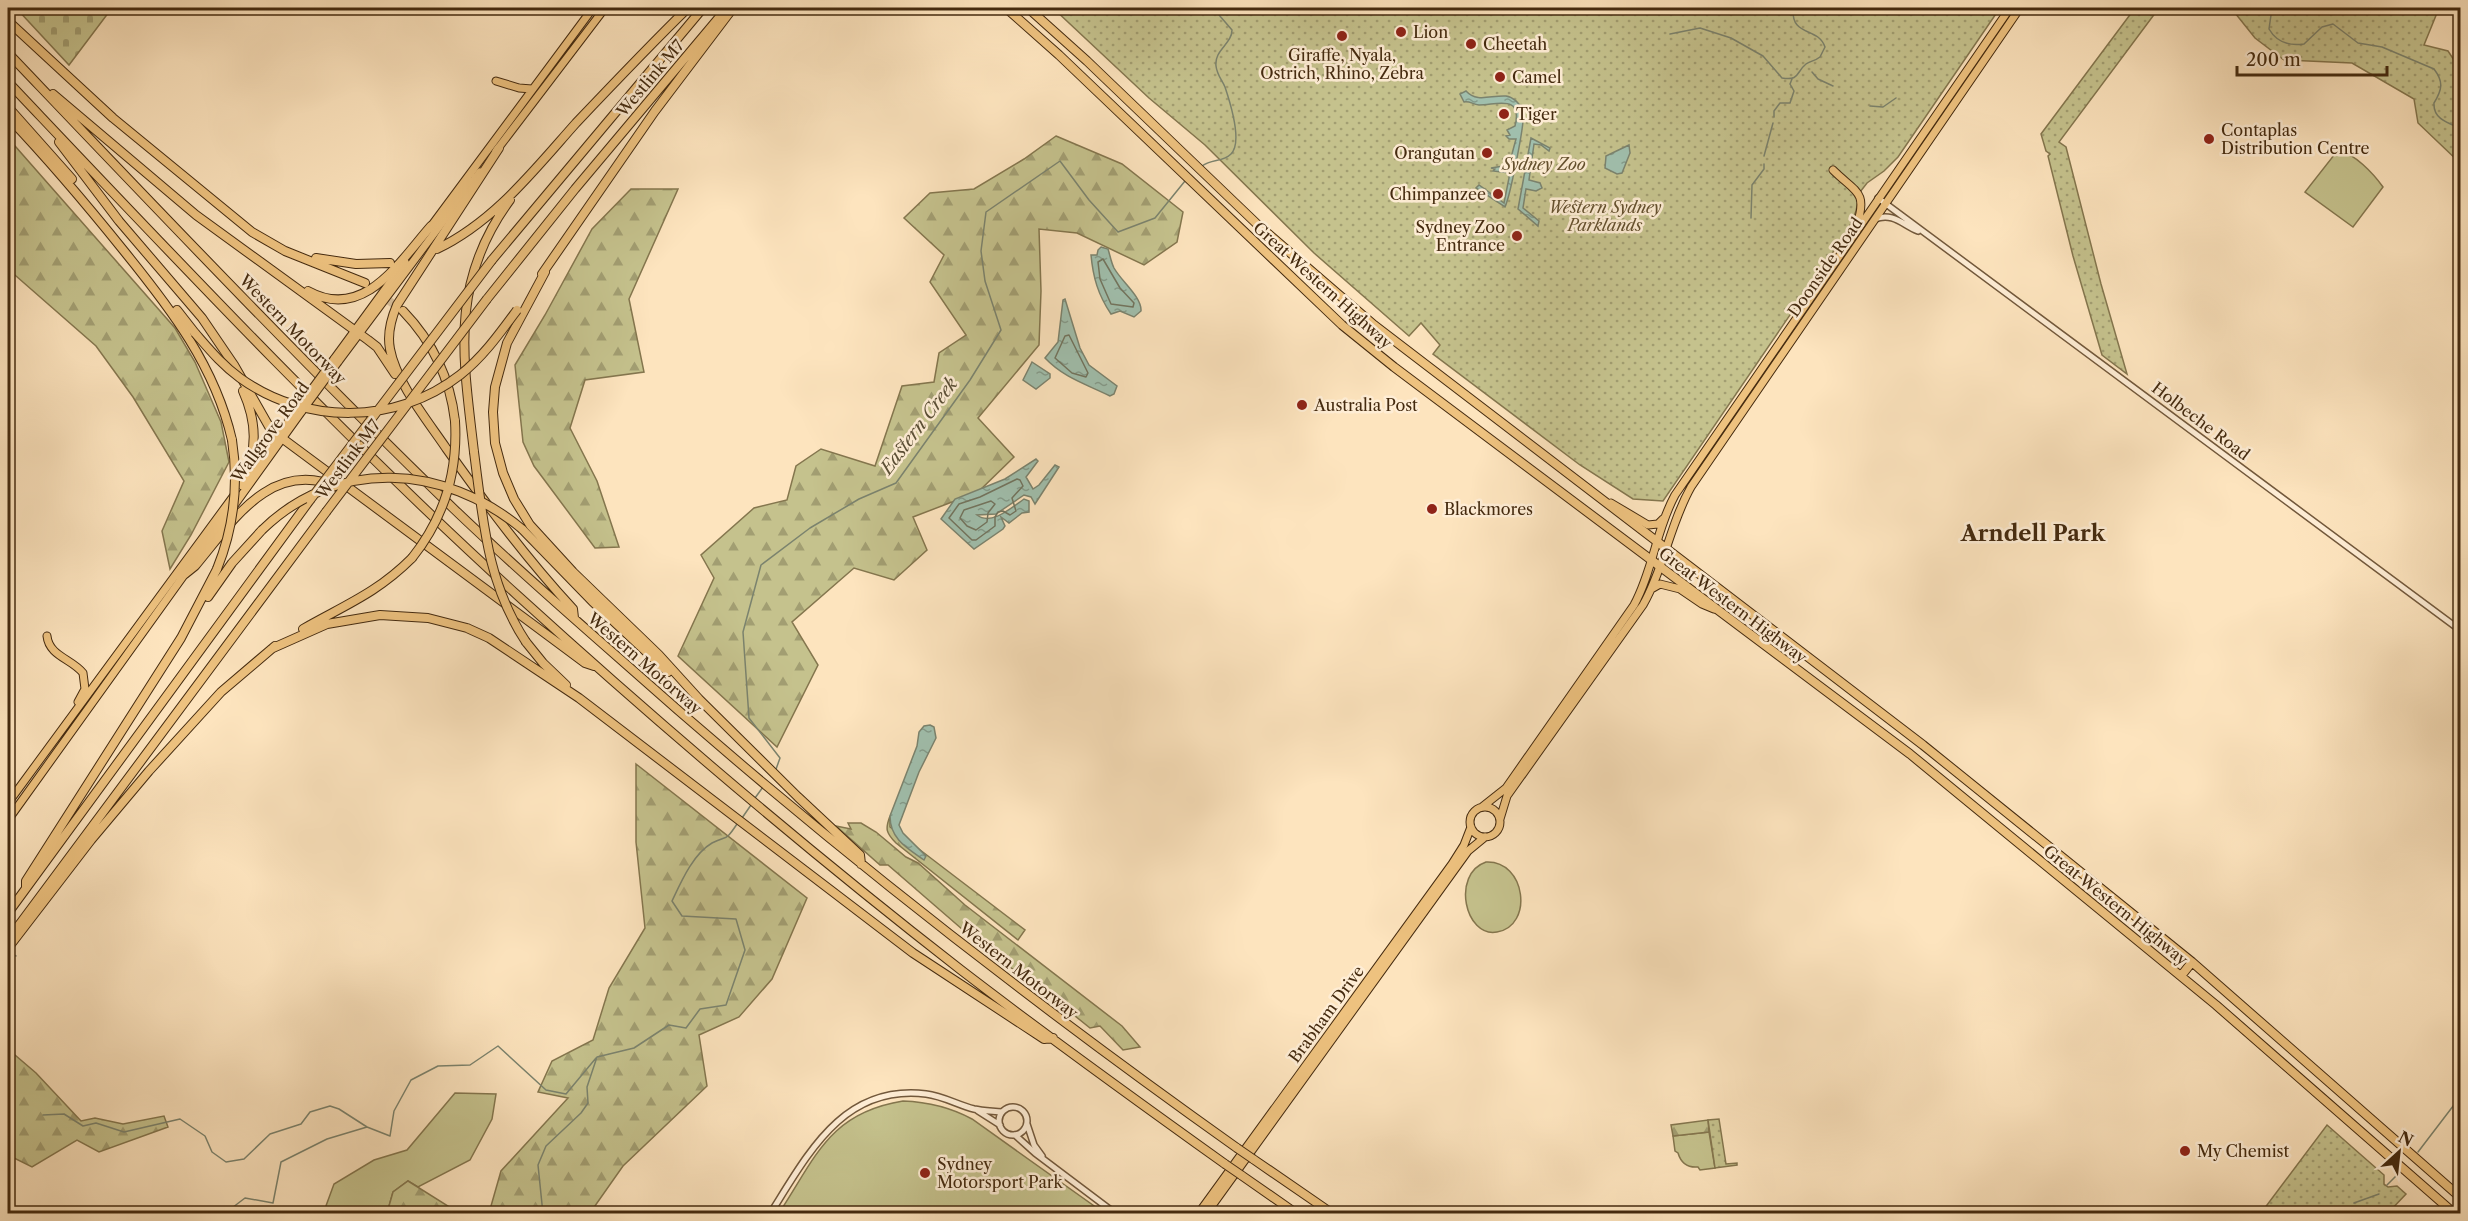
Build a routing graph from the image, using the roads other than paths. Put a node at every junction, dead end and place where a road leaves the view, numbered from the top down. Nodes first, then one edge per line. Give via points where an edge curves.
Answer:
1 (593, 8) edge
2 (605, 8) edge
3 (688, 8) edge
4 (704, 8) edge
5 (727, 8) edge
6 (733, 8) edge
7 (1006, 8) edge
8 (1028, 8) edge
9 (2010, 8) edge
10 (2020, 8) edge
11 (8, 21) edge
12 (8, 53) edge
13 (29, 75) junction
14 (496, 81) dead end
15 (8, 82) edge
16 (532, 89) junction
17 (8, 107) edge
18 (36, 112) junction
19 (8, 117) edge
20 (499, 148) junction
21 (1833, 170) dead end
22 (519, 187) junction
23 (1878, 198) junction
24 (1885, 203) junction
25 (1874, 220) junction
26 (431, 226) junction
27 (249, 228) junction
28 (1854, 232) junction
29 (1926, 233) junction
30 (437, 249) tunnel mouth
31 (390, 262) tunnel mouth
32 (545, 272) junction
33 (365, 284) tunnel mouth
34 (301, 291) junction
35 (403, 311) tunnel mouth
36 (358, 332) junction
37 (231, 362) junction
38 (409, 392) junction
39 (280, 438) junction
40 (242, 485) junction
41 (1586, 488) junction
42 (351, 490) junction
43 (1666, 515) junction
44 (1658, 542) junction
45 (1666, 548) junction
46 (1656, 564) junction
47 (185, 574) junction
48 (1651, 590) junction
49 (1717, 610) junction
50 (193, 618) junction
51 (574, 618) junction
52 (2460, 630) edge
53 (47, 636) dead end
54 (273, 648) junction
55 (598, 667) junction
56 (579, 698) junction
57 (699, 699) junction
58 (56, 737) junction
59 (44, 754) junction
60 (51, 760) junction
61 (8, 803) edge
62 (1482, 807) junction
63 (1500, 819) junction
64 (8, 820) edge
65 (1471, 827) junction
66 (1485, 837) junction
67 (861, 864) junction
68 (26, 887) junction
69 (8, 913) edge
70 (8, 940) edge
71 (8, 948) edge
72 (2192, 962) junction
73 (2181, 976) junction
74 (1053, 1038) junction
75 (976, 1110) junction
76 (1002, 1112) junction
77 (1027, 1123) junction
78 (1000, 1125) junction
79 (1015, 1135) junction
80 (1047, 1162) junction
81 (2460, 1197) edge
82 (770, 1214) edge
83 (1116, 1214) edge
84 (1198, 1214) edge
85 (1206, 1214) edge
86 (1297, 1214) edge
87 (1333, 1214) edge
88 (2455, 1214) edge

1 - 16 main road, Wallgrove Road
2 - 20 main road, Wallgrove Road
3 - 22 highway
4 - 68 highway, Westlink M7, bridge via 492,260
5 - 70 highway, Westlink M7, bridge via 488,298
6 - 32 highway
7 - 46 highway, Great Western Highway via 1342,325
8 - 41 highway, Great Western Highway via 1258,225 1374,325
9 - 23 main road, Doonside Road
10 - 24 main road, Doonside Road
11 - 27 highway via 112,118
12 - 13 highway, Western Motorway
13 - 34 highway via 172,196
13 - 51 highway, Western Motorway via 309,366 457,511
14 - 16 main road
15 - 18 highway, Western Motorway
16 - 26 main road, Wallgrove Road
17 - 32 highway, bridge via 64,169 222,363 272,397 316,411 364,413 404,405 447,384 481,356
18 - 37 highway via 119,221 197,311
18 - 55 highway, Western Motorway via 331,416
19 - 50 highway, bridge via 69,183 179,321 222,404 232,440 233,515 217,569
20 - 36 main road, Wallgrove Road
20 - 38 highway via 391,318 390,349
21 - 28 main road via 1861,200 1862,210
22 - 30 highway via 472,229
22 - 56 highway, bridge via 489,231 466,296 465,363 474,452 495,578 526,642
23 - 24 street, Holbeche Road
23 - 28 main road, Doonside Road
24 - 25 main road, Doonside Road
24 - 29 street, Holbeche Road
25 - 29 street, Holbeche Road via 1899,219
25 - 45 main road, Doonside Road via 1690,487
26 - 34 highway via 386,279 366,293 334,298
26 - 36 main road, Wallgrove Road
27 - 31 highway via 319,259 356,264
27 - 33 highway via 285,251
28 - 43 main road, Doonside Road via 1675,495
29 - 52 street, Holbeche Road
32 - 57 highway via 514,327 496,378 493,427 503,473 514,499 538,535
34 - 36 highway
35 - 54 highway, bridge via 436,355 450,388 455,421 447,497 435,524 398,572 367,595
36 - 38 highway via 376,347
36 - 39 main road, Wallgrove Road, bridge
37 - 39 highway via 268,426
37 - 40 highway via 253,429 251,456 241,477
38 - 51 highway via 504,529 573,609
39 - 40 main road, Wallgrove Road
39 - 42 highway
39 - 47 main road, Wallgrove Road
40 - 58 main road, Wallgrove Road
41 - 43 main road via 1648,525 1658,524
41 - 44 highway, Great Western Highway
42 - 47 highway via 310,479 270,487 253,500
42 - 55 highway via 585,663
43 - 44 main road, Doonside Road
44 - 45 highway, Great Western Highway
44 - 46 main road, Doonside Road
45 - 46 main road, Doonside Road
45 - 72 highway, Great Western Highway via 1923,745
46 - 48 main road
46 - 49 highway, Great Western Highway
46 - 62 main road via 1634,605 1506,788
47 - 60 main road, Wallgrove Road
48 - 49 main road via 1660,584 1673,586
48 - 63 main road via 1507,796
49 - 73 highway, Great Western Highway via 1910,754
50 - 57 highway, bridge via 232,563 262,530 292,506 356,481 396,477 428,481 488,504 522,529 615,624
50 - 68 highway via 26,881
51 - 67 highway, Western Motorway
53 - 58 main road via 51,648 80,670 86,681
54 - 56 highway via 350,618 393,614 428,618 489,638
54 - 71 highway via 206,708 117,807
55 - 74 highway, Western Motorway via 738,790 942,955
56 - 74 highway via 913,953 1044,1039
57 - 67 highway via 860,855
58 - 59 main road, Wallgrove Road
59 - 60 main road
59 - 61 main road, Wallgrove Road
60 - 64 main road, Wallgrove Road
62 - 63 main road via 1493,810
62 - 65 main road via 1472,815
63 - 66 main road via 1497,831
65 - 66 main road
65 - 84 main road, Brabham Drive via 1452,864
66 - 85 main road, Brabham Drive via 1468,851
67 - 87 highway, Western Motorway, bridge via 1018,988
68 - 69 highway, Westlink M7
72 - 73 highway
72 - 81 highway, Great Western Highway
73 - 88 highway, Great Western Highway
74 - 86 highway, Western Motorway, bridge
75 - 76 street
75 - 78 street
75 - 82 street via 915,1093 884,1096 855,1108 822,1136
76 - 77 street via 1019,1107 1026,1114
76 - 78 street
77 - 79 street
77 - 80 street via 1034,1145
78 - 79 street via 1005,1132
79 - 80 street
80 - 83 street

